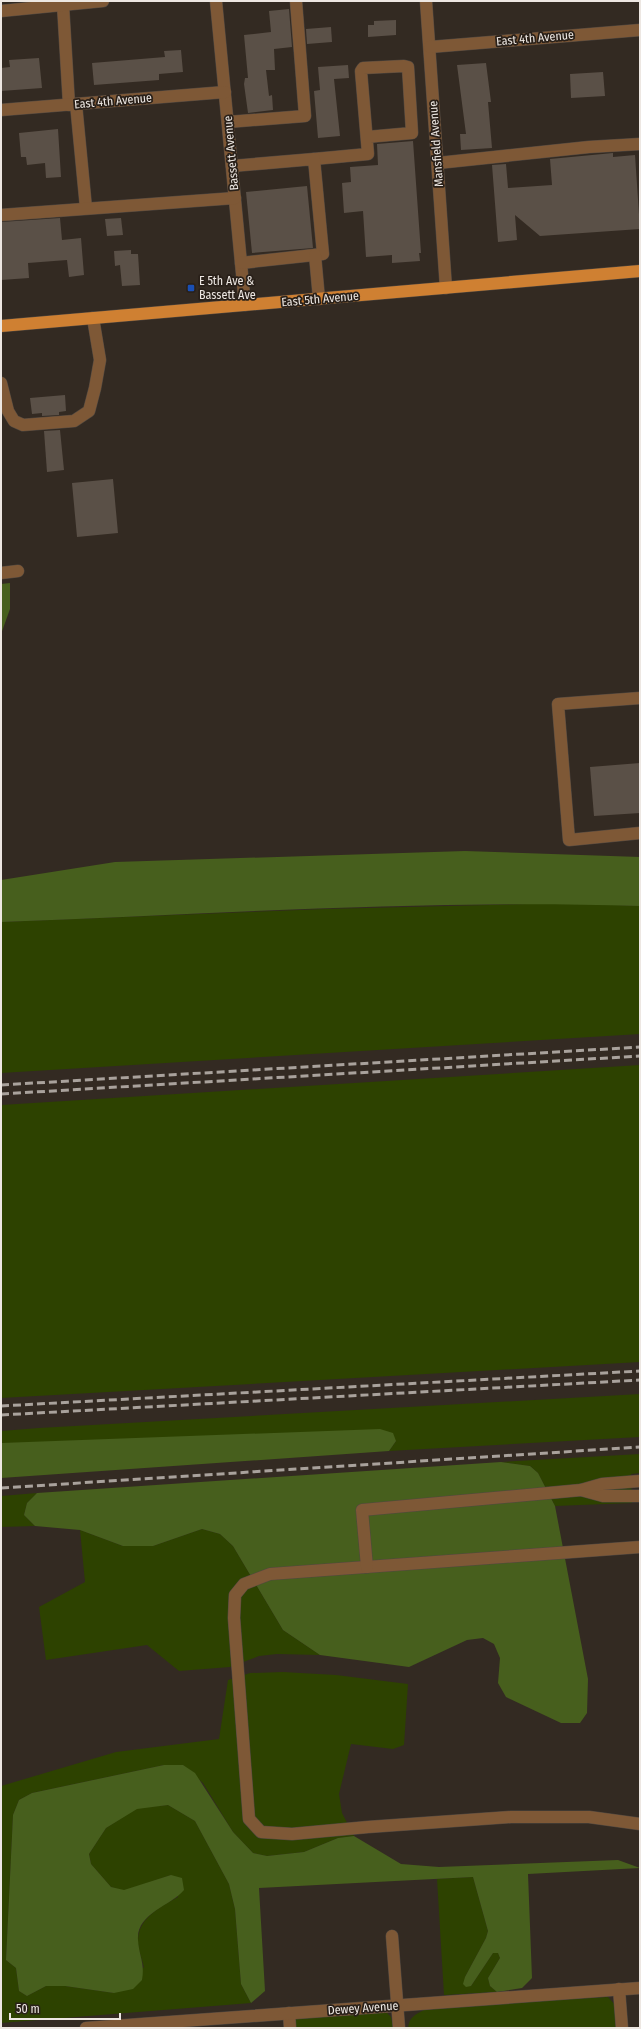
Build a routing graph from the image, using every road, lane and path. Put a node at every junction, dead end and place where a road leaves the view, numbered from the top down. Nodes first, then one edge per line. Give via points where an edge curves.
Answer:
1 (103, 1) edge
2 (216, 1) edge
3 (296, 1) edge
4 (426, 1) edge
5 (63, 3) edge
6 (1, 11) edge
7 (640, 30) edge
8 (430, 47) junction
9 (225, 92) junction
10 (72, 104) junction
11 (1, 110) edge
12 (228, 122) junction
13 (367, 137) junction
14 (640, 144) edge
15 (314, 159) junction
16 (438, 163) junction
17 (232, 166) junction
18 (235, 198) junction
19 (86, 208) junction
20 (1, 215) edge
21 (315, 255) junction
22 (241, 263) junction
23 (640, 272) edge
24 (446, 288) junction
25 (319, 299) junction
26 (245, 305) junction
27 (93, 318) junction
28 (1, 326) edge
29 (1, 383) edge
30 (18, 571) dead end
31 (1, 573) edge
32 (640, 698) edge
33 (640, 833) edge
34 (640, 1481) edge
35 (581, 1490) junction
36 (640, 1496) edge
37 (640, 1547) edge
38 (367, 1567) junction
39 (640, 1824) edge
40 (392, 1936) dead end
41 (640, 1988) edge
42 (619, 1989) junction
43 (397, 2005) junction
44 (289, 2013) junction
45 (177, 2025) edge
46 (86, 2028) edge
47 (290, 2028) edge
48 (399, 2028) edge
49 (622, 2028) edge

1 - 5 street
2 - 9 street, Bassett Avenue
3 - 12 street via 305,116
4 - 8 street, Mansfield Avenue
5 - 6 street
5 - 10 street
7 - 8 street, East 4th Avenue
8 - 16 street, Mansfield Avenue
9 - 10 street, East 4th Avenue
9 - 12 street, Bassett Avenue
10 - 11 street, East 4th Avenue
10 - 19 street
12 - 17 street, Bassett Avenue
13 - 13 street via 361,71 363,68 408,67 412,133
13 - 15 street via 368,154
14 - 16 street
15 - 17 street
15 - 21 street via 324,254
16 - 24 street, Mansfield Avenue
17 - 18 street, Bassett Avenue
18 - 19 street
18 - 22 street, Bassett Avenue
19 - 20 street
21 - 22 street
21 - 25 street
22 - 26 street, Bassett Avenue
23 - 24 main road, East 5th Avenue
24 - 25 main road, East 5th Avenue
25 - 26 main road, East 5th Avenue
26 - 27 main road, East 5th Avenue
27 - 28 main road, East 5th Avenue
27 - 29 street via 100,360 89,411 74,421 23,425 14,421 8,411
30 - 31 street
32 - 33 street via 558,704 569,840
34 - 35 street via 602,1484
35 - 36 street via 603,1496
35 - 38 street via 362,1510
37 - 38 street
38 - 39 street via 270,1574 244,1584 235,1596 234,1618 249,1819 261,1832 292,1834 511,1817 589,1817
40 - 43 street
41 - 42 street, Dewey Avenue
42 - 43 street, Dewey Avenue
42 - 49 street
43 - 44 street, Dewey Avenue
43 - 48 street
44 - 45 street, Dewey Avenue
44 - 47 street
45 - 46 street, Dewey Avenue

